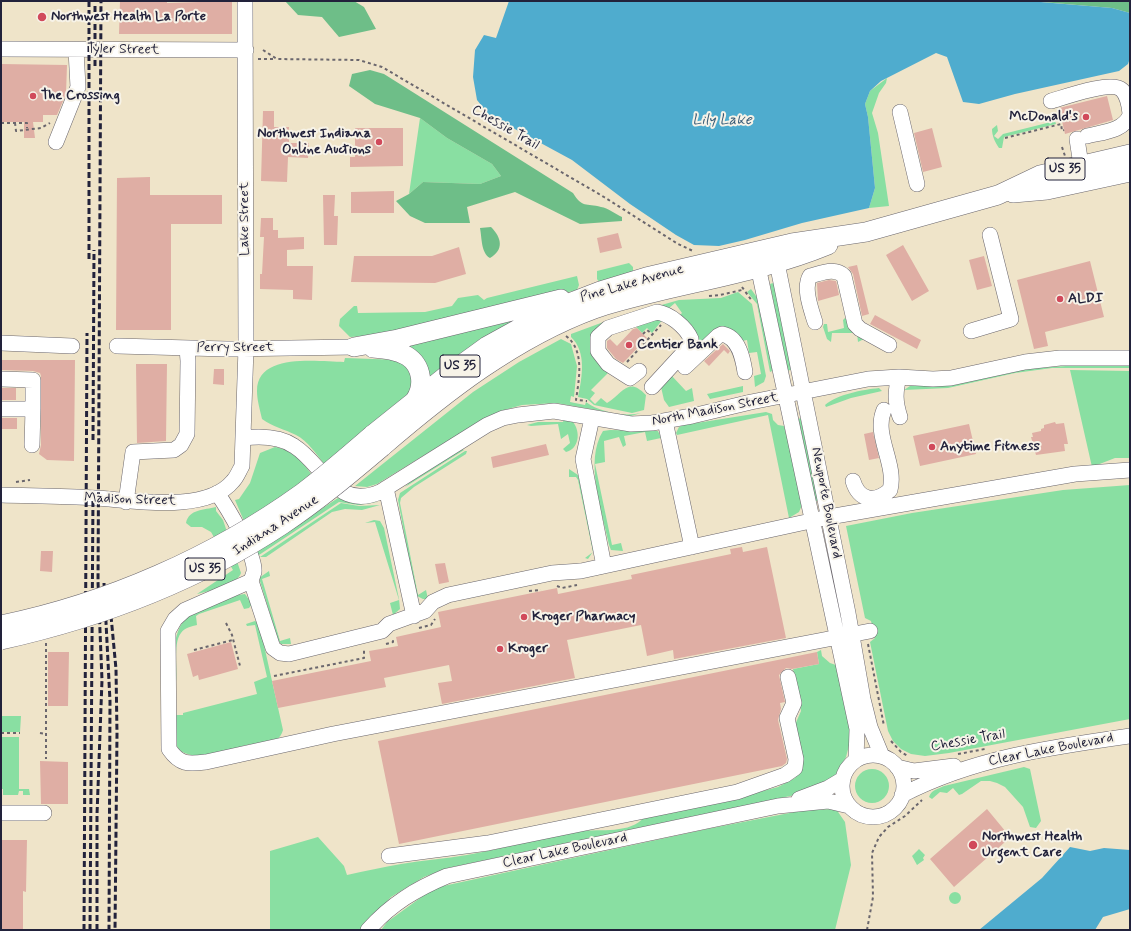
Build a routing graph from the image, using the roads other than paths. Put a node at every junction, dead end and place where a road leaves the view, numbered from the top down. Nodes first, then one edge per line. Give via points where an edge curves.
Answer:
1 (245, 1) edge
2 (1, 49) edge
3 (76, 50) junction
4 (246, 50) junction
5 (1051, 101) dead end
6 (900, 112) dead end
7 (1130, 114) edge
8 (56, 142) dead end
9 (1130, 154) edge
10 (1081, 165) junction
11 (1130, 172) edge
12 (918, 184) dead end
13 (1004, 193) junction
14 (990, 235) dead end
15 (775, 256) junction
16 (757, 260) junction
17 (600, 291) junction
18 (815, 322) dead end
19 (970, 331) dead end
20 (1, 344) edge
21 (889, 345) dead end
22 (72, 346) dead end
23 (117, 346) dead end
24 (354, 347) junction
25 (187, 348) junction
26 (246, 348) junction
27 (1130, 358) edge
28 (685, 367) dead end
29 (639, 371) dead end
30 (745, 372) dead end
31 (899, 377) junction
32 (1, 379) edge
33 (652, 387) dead end
34 (803, 393) junction
35 (787, 396) junction
36 (415, 400) junction
37 (1, 409) edge
38 (33, 410) junction
39 (884, 410) dead end
40 (900, 417) dead end
41 (592, 418) junction
42 (665, 421) junction
43 (244, 438) junction
44 (377, 441) junction
45 (32, 445) dead end
46 (1130, 470) edge
47 (855, 486) dead end
48 (386, 488) junction
49 (217, 493) junction
50 (1, 495) edge
51 (126, 502) junction
52 (829, 517) junction
53 (813, 520) junction
54 (692, 547) junction
55 (604, 566) junction
56 (251, 581) junction
57 (415, 622) junction
58 (1, 625) edge
59 (852, 635) junction
60 (869, 637) road end
61 (836, 638) junction
62 (1, 640) edge
63 (788, 677) dead end
64 (1130, 736) edge
65 (882, 756) junction
66 (856, 760) junction
67 (973, 766) junction
68 (897, 767) junction
69 (842, 779) junction
70 (902, 795) junction
71 (778, 806) junction
72 (849, 806) junction
73 (1, 813) edge
74 (44, 813) dead end
75 (389, 856) dead end
76 (368, 930) edge

1 - 4 street, Lake Street
2 - 3 street, Tyler Street
3 - 4 street, Tyler Street
3 - 8 street via 78,87
4 - 26 street, Lake Street
5 - 7 street via 1116,86 1126,95
6 - 12 street
7 - 10 street via 1127,122 1121,127 1075,137
9 - 10 main road, Pine Lake Avenue / US 35
10 - 13 main road, Pine Lake Avenue / US 35 via 1040,175
11 - 13 main road, Pine Lake Avenue / US 35 via 1047,190
13 - 15 main road, Pine Lake Avenue / US 35 via 858,233 792,243
14 - 19 street via 1011,319
15 - 16 main road, Pine Lake Avenue / US 35
15 - 34 street, Newporte Boulevard
16 - 17 main road, Pine Lake Avenue / US 35 via 646,277
16 - 35 street, Newporte Boulevard
16 - 44 main road, Pine Lake Avenue / US 35 via 595,309 563,323 498,358 416,417
17 - 24 main road
17 - 36 main road, Pine Lake Avenue / US 35 via 556,308 488,346
18 - 21 street via 807,281 810,276 833,270 840,272 846,282 855,324
20 - 22 street
23 - 25 street, Perry Street
24 - 26 street, Perry Street
24 - 36 main road via 386,349 408,357 420,374 421,384
25 - 26 street, Perry Street
25 - 51 street via 187,434 181,445 174,450 134,452
26 - 43 street, Lake Street
27 - 31 street, North Madison Street via 1060,358 1025,362 951,378
28 - 30 street via 722,334 729,337 741,351
29 - 33 street via 630,378 608,364 598,351 598,338 608,328 657,312 669,316 688,332 691,339 687,348
31 - 34 street, North Madison Street via 868,379
31 - 40 street via 895,391
32 - 38 street via 33,380
34 - 35 street, North Madison Street
34 - 52 street, Newporte Boulevard
35 - 42 street, North Madison Street
35 - 53 street, Newporte Boulevard
36 - 44 main road, Pine Lake Avenue / US 35
37 - 38 street
38 - 45 street
39 - 47 street via 881,416 891,480 890,490 883,496 869,498 861,496
41 - 42 street, North Madison Street via 631,424
41 - 48 street, North Madison Street via 554,411 503,418 470,435
41 - 55 street via 583,459
42 - 54 street
43 - 48 street, North Madison Street via 258,436 281,439 295,446 344,493 367,496
43 - 49 street, Madison Street via 242,466 232,482
44 - 58 main road, Indiana Avenue / US 35, bridge via 222,544 173,568 102,597
44 - 62 main road, Indiana Avenue / US 35, bridge via 340,482 282,525 204,570 171,586 108,610 34,633
46 - 52 street via 1075,474
48 - 57 street
49 - 51 street, Madison Street via 184,502
49 - 56 street via 235,520 252,562 254,571
50 - 51 street, Madison Street via 93,498
52 - 53 street
52 - 59 street, Newporte Boulevard
53 - 54 street
53 - 61 street, Newporte Boulevard
54 - 55 street
55 - 57 street via 552,573 448,596 433,602
56 - 57 street via 274,648 280,653 303,652 382,631 390,624
56 - 61 street via 185,610 175,619 168,631 169,749 175,759 187,764
59 - 60 street
59 - 61 street
59 - 65 street, Newporte Boulevard via 869,720
61 - 66 street, Newporte Boulevard via 857,729
63 - 75 street via 794,703 787,718 796,759 795,768 785,775 730,794 488,843
64 - 67 street, Clear Lake Boulevard via 1034,751
65 - 66 street via 869,755
65 - 68 street
66 - 69 street
67 - 68 street, Clear Lake Boulevard via 957,765 914,771
67 - 70 street, Clear Lake Boulevard via 921,785
68 - 70 street via 903,780
69 - 71 street, Clear Lake Boulevard via 828,788
69 - 72 street via 842,789
70 - 72 street via 893,809 877,816 862,815
71 - 72 street, Clear Lake Boulevard via 828,801
71 - 76 street, Clear Lake Boulevard via 447,876 417,889 395,904
73 - 74 street

